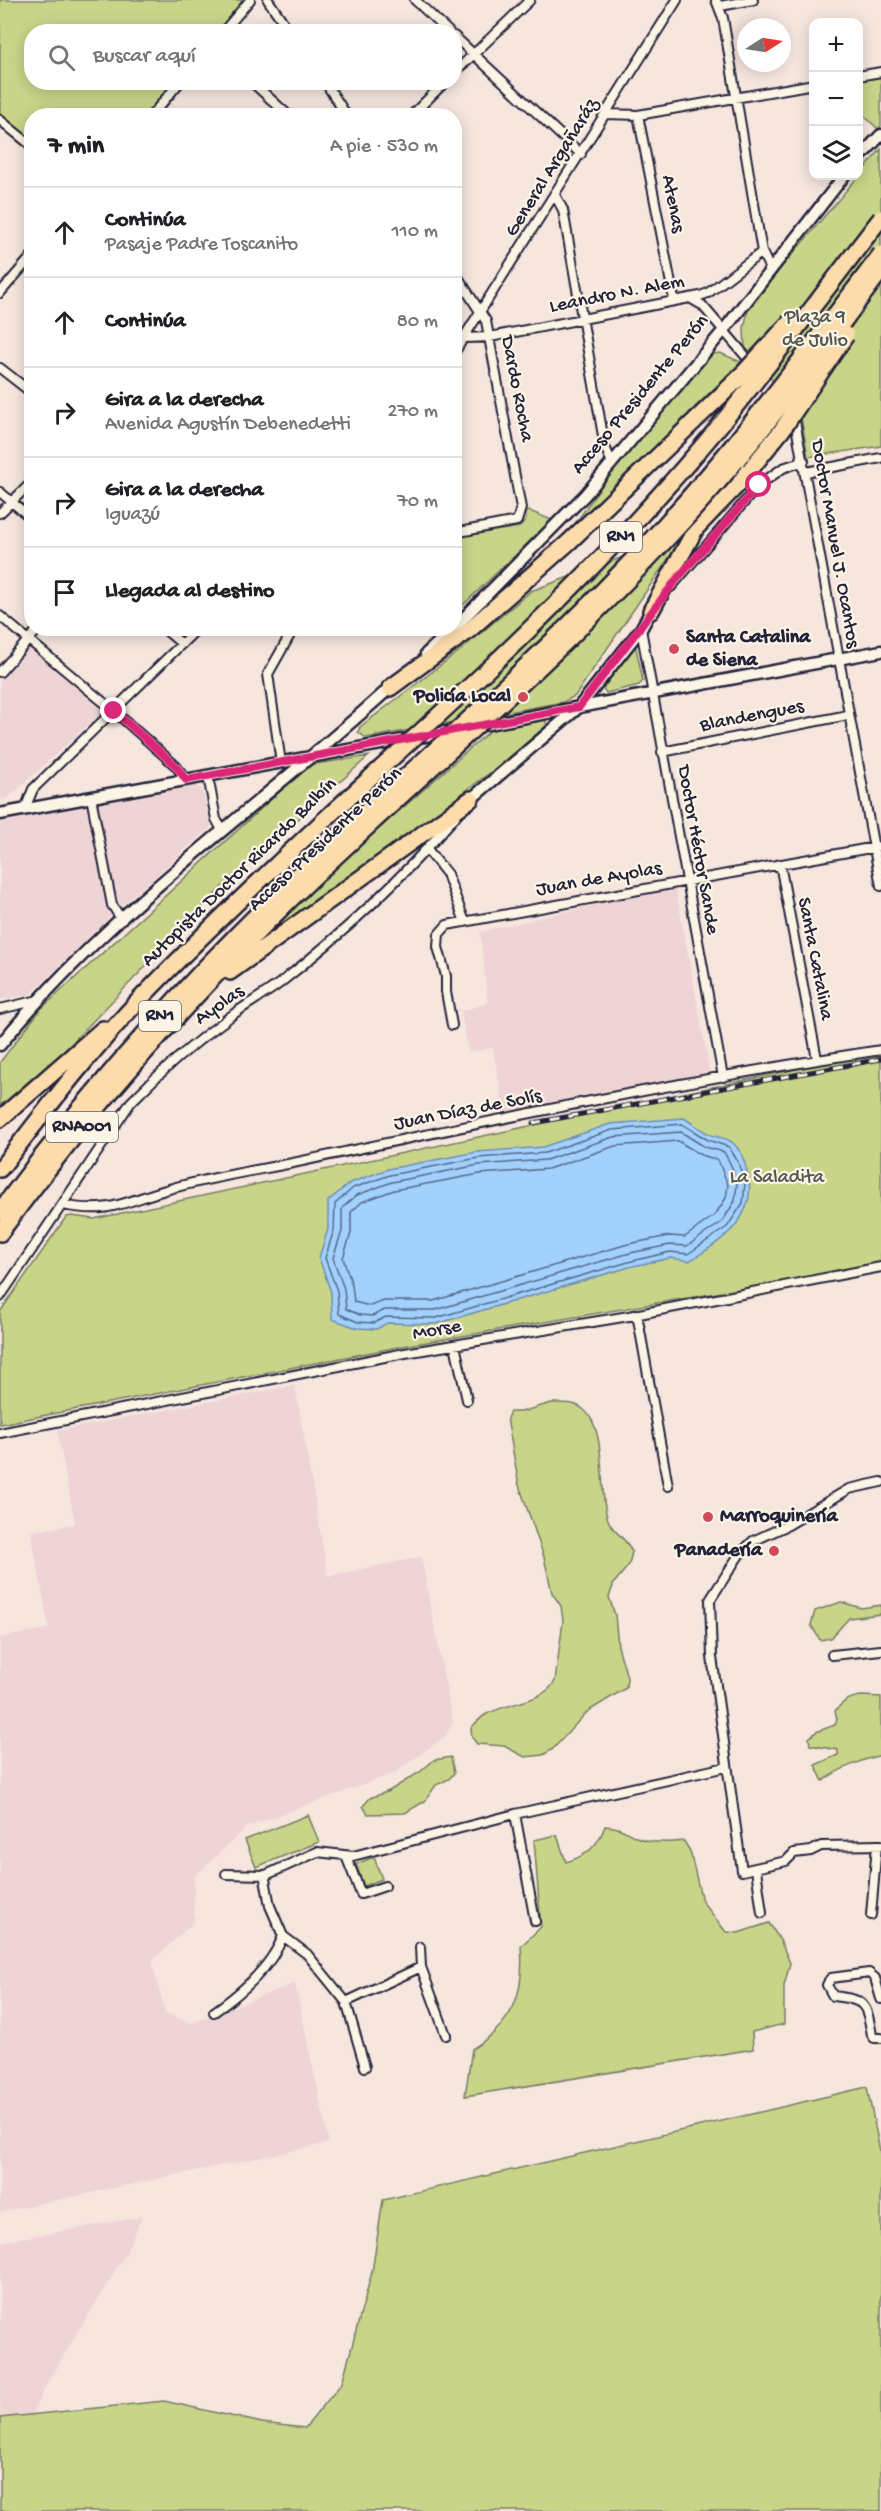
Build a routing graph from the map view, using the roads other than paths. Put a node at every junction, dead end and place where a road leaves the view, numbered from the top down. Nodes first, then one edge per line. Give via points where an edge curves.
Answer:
1 (250, 0) edge
2 (268, 0) edge
3 (416, 0) edge
4 (530, 0) edge
5 (677, 0) edge
6 (753, 0) edge
7 (718, 3) edge
8 (230, 24) edge
9 (284, 24) edge
10 (441, 24) edge
11 (462, 43) edge
12 (474, 54) junction
13 (462, 65) edge
14 (881, 72) edge
15 (863, 75) edge
16 (809, 85) edge
17 (173, 90) edge
18 (261, 90) edge
19 (330, 90) edge
20 (437, 90) edge
21 (735, 98) junction
22 (158, 108) edge
23 (280, 108) edge
24 (342, 108) edge
25 (419, 108) edge
26 (607, 114) junction
27 (638, 115) junction
28 (0, 120) edge
29 (881, 135) edge
30 (24, 140) edge
31 (581, 154) junction
32 (863, 154) edge
33 (841, 180) edge
34 (555, 195) junction
35 (881, 218) edge
36 (762, 252) junction
37 (881, 254) edge
38 (851, 256) junction
39 (24, 265) edge
40 (770, 269) junction
41 (881, 271) edge
42 (881, 279) edge
43 (462, 282) edge
44 (0, 293) edge
45 (690, 298) junction
46 (674, 299) junction
47 (482, 311) junction
48 (582, 319) junction
49 (724, 330) junction
50 (490, 337) junction
51 (466, 338) junction
52 (462, 343) edge
53 (748, 359) dead end
54 (0, 368) edge
55 (24, 387) edge
56 (795, 421) dead end
57 (881, 458) edge
58 (804, 461) junction
59 (612, 463) junction
60 (806, 472) junction
61 (24, 491) edge
62 (0, 492) edge
63 (12, 502) junction
64 (24, 512) edge
65 (0, 513) edge
66 (462, 531) edge
67 (651, 611) junction
68 (0, 616) edge
69 (462, 620) edge
70 (640, 629) junction
71 (462, 635) edge
72 (24, 636) edge
73 (24, 636) edge
74 (31, 636) edge
75 (172, 636) edge
76 (190, 636) edge
77 (289, 636) edge
78 (445, 636) edge
79 (461, 636) edge
80 (28, 639) junction
81 (182, 644) junction
82 (881, 651) edge
83 (837, 659) junction
84 (0, 672) edge
85 (390, 688) junction
86 (653, 694) junction
87 (579, 707) junction
88 (114, 711) junction
89 (848, 714) junction
90 (662, 752) junction
91 (311, 757) junction
92 (281, 763) junction
93 (208, 776) junction
94 (186, 780) junction
95 (91, 797) junction
96 (471, 799) junction
97 (25, 809) junction
98 (0, 814) edge
99 (222, 830) junction
100 (342, 842) junction
101 (877, 847) edge
102 (428, 849) junction
103 (780, 864) junction
104 (686, 881) junction
105 (881, 886) edge
106 (122, 920) junction
107 (465, 922) junction
108 (142, 996) junction
109 (40, 999) junction
110 (0, 1009) edge
111 (169, 1025) junction
112 (452, 1025) dead end
113 (0, 1045) edge
114 (881, 1050) edge
115 (817, 1059) junction
116 (723, 1077) junction
117 (0, 1119) edge
118 (0, 1169) edge
119 (63, 1205) junction
120 (0, 1211) edge
121 (0, 1233) edge
122 (881, 1267) edge
123 (0, 1297) edge
124 (637, 1314) junction
125 (455, 1345) junction
126 (467, 1400) dead end
127 (0, 1433) edge
128 (881, 1482) edge
129 (668, 1486) dead end
130 (881, 1650) edge
131 (832, 1655) dead end
132 (726, 1767) junction
133 (515, 1814) junction
134 (879, 1845) edge
135 (346, 1856) junction
136 (756, 1869) junction
137 (226, 1875) dead end
138 (266, 1875) junction
139 (385, 1886) dead end
140 (762, 1913) dead end
141 (871, 1915) dead end
142 (535, 1921) dead end
143 (283, 1936) junction
144 (420, 1947) dead end
145 (421, 1967) junction
146 (881, 1999) edge
147 (346, 2002) junction
148 (214, 2012) dead end
149 (446, 2035) dead end
150 (881, 2037) edge
151 (365, 2067) dead end

1 - 8 street
2 - 9 street
3 - 10 street
4 - 12 street
5 - 26 street, General Argañaráz
6 - 7 street
7 - 21 street
11 - 12 street
12 - 13 street
12 - 31 street
14 - 15 street
16 - 21 street
17 - 22 street
18 - 23 street
19 - 24 street
20 - 25 street
21 - 27 street
21 - 36 street
26 - 27 street
26 - 31 street, General Argañaráz
27 - 46 street, Atenas
28 - 30 street
29 - 32 main road
31 - 34 street, General Argañaráz
33 - 40 main road, Acceso Presidente Perón
34 - 47 street, General Argañaráz
34 - 48 street via 563,210
35 - 38 highway, Autopista Doctor Ricardo Balbín / RN1, bridge
36 - 40 street
36 - 45 street, Leandro N. Alem via 708,293
37 - 100 highway, RN1, bridge via 769,399 647,544 548,645
38 - 71 highway, bridge via 738,379 569,542
38 - 108 highway, Autopista Doctor Ricardo Balbín / RN1, bridge via 718,429 631,527 523,638 220,917
39 - 44 street
40 - 49 main road, Acceso Presidente Perón
41 - 100 highway, Acceso Presidente Perón / RNA001, bridge via 773,415 671,535 544,666
42 - 67 highway, bridge via 789,420 741,481 696,528
43 - 47 street, Dardo Rocha
45 - 46 street, Leandro N. Alem
45 - 49 street via 702,305
46 - 48 street, Leandro N. Alem
47 - 50 street, Dardo Rocha
47 - 51 street, General Argañaráz
48 - 50 street, Leandro N. Alem
48 - 59 street via 605,447
49 - 53 street
49 - 59 main road, Acceso Presidente Perón
50 - 51 street, Leandro N. Alem
50 - 66 street, Dardo Rocha via 522,508 517,521
51 - 52 street, General Argañaráz
54 - 55 street
56 - 58 street, Doctor Manuel J. Ocantos
57 - 60 street
58 - 60 street, Doctor Manuel J. Ocantos
58 - 67 street via 789,465 759,485
59 - 69 main road, Acceso Presidente Perón
60 - 83 street, Doctor Manuel J. Ocantos
61 - 63 street
62 - 63 street
63 - 64 street
63 - 65 street
67 - 70 main road
68 - 72 street
70 - 86 street, Doctor Héctor Sande
70 - 87 main road
73 - 80 street
74 - 80 street
75 - 81 street
76 - 81 street
77 - 92 street via 268,680
78 - 85 main road, Acceso Presidente Perón
79 - 85 highway, bridge
80 - 84 street
80 - 88 street
81 - 88 street
82 - 83 main road
83 - 86 main road
83 - 89 street, Doctor Manuel J. Ocantos
85 - 91 main road, Acceso Presidente Perón
86 - 87 main road
86 - 90 street, Doctor Héctor Sande
87 - 91 main road
87 - 96 main road
88 - 94 street via 176,766
88 - 97 street via 33,789
89 - 90 street, Blandengues
89 - 101 street, Doctor Manuel J. Ocantos
90 - 104 street, Doctor Héctor Sande
91 - 92 main road
91 - 99 main road, Acceso Presidente Perón
92 - 93 main road
93 - 94 main road
93 - 99 street via 216,819
94 - 95 main road
95 - 97 main road
95 - 106 street via 112,905
96 - 102 street, Ayolas
96 - 111 highway via 244,961
97 - 98 main road
99 - 106 main road, Acceso Presidente Perón
100 - 111 highway, Acceso Presidente Perón / RNA001
100 - 120 highway, RN1 via 232,939 163,1012 98,1086
101 - 103 street, Juan de Ayolas
101 - 105 street, Doctor Manuel J. Ocantos
102 - 107 street via 447,874
102 - 119 street, Ayolas via 282,981 217,1026 159,1074 118,1118
103 - 104 street, Juan de Ayolas
103 - 115 street, Santa Catalina
104 - 107 street, Juan de Ayolas
104 - 116 street, Doctor Héctor Sande
106 - 109 main road, Acceso Presidente Perón
107 - 112 street, Juan de Ayolas via 447,925 438,940
108 - 117 highway
108 - 118 highway, Autopista Doctor Ricardo Balbín / RN1
109 - 110 street
109 - 113 main road, Acceso Presidente Perón
111 - 121 highway, Acceso Presidente Perón / RNA001 via 82,1127
114 - 115 street, Juan Díaz de Solís
115 - 116 street, Juan Díaz de Solís
116 - 119 street, Juan Díaz de Solís via 169,1189 108,1209
119 - 123 street, Ayolas
122 - 124 street, Morse
124 - 125 street, Morse
124 - 129 street
125 - 126 street
125 - 127 street, Morse
128 - 132 street via 836,1494 788,1525 753,1541 739,1555 710,1600 712,1657
130 - 131 street
132 - 133 street
132 - 136 street via 742,1871
133 - 135 street
133 - 142 street
134 - 136 street via 821,1846 794,1852 786,1861
134 - 141 street
135 - 138 street via 316,1852
135 - 139 street via 361,1894
136 - 140 street
137 - 138 street
138 - 143 street via 270,1906
143 - 147 street via 307,1954
143 - 148 street via 273,1958 234,1998
144 - 145 street
145 - 147 street
145 - 149 street
146 - 150 street via 869,1973 831,1978 827,1984 832,1996 863,2003 872,2035
147 - 151 street

